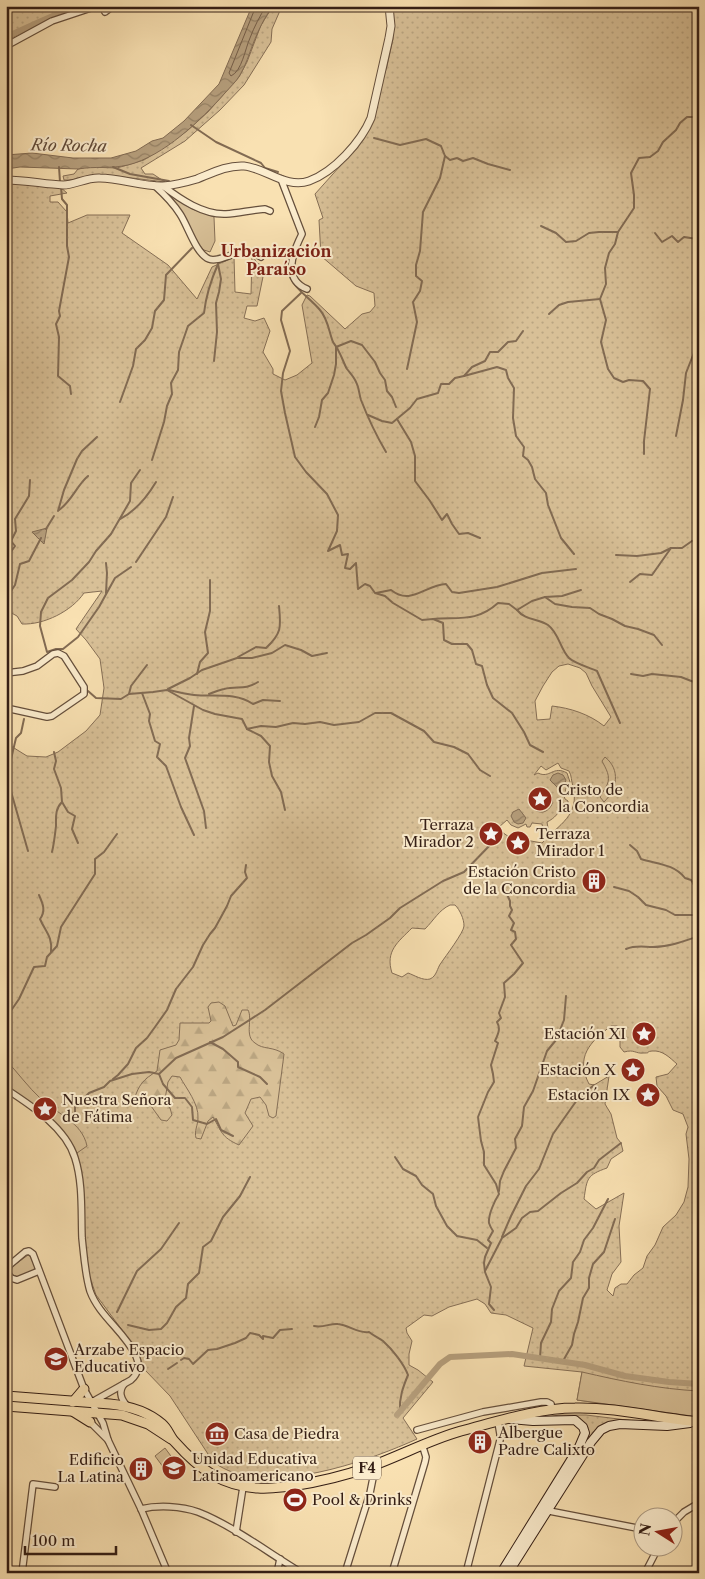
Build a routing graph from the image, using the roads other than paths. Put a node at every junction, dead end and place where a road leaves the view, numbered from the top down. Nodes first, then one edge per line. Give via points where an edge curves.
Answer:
1 (11, 6) edge
2 (97, 6) edge
3 (102, 6) edge
4 (113, 6) edge
5 (389, 6) edge
6 (6, 10) edge
7 (6, 46) edge
8 (281, 179) junction
9 (6, 180) edge
10 (154, 185) junction
11 (163, 186) junction
12 (270, 211) dead end
13 (260, 257) dead end
14 (307, 289) dead end
15 (6, 673) edge
16 (6, 708) edge
17 (6, 1089) edge
18 (6, 1257) edge
19 (8, 1268) edge
20 (39, 1271) junction
21 (124, 1384) junction
22 (84, 1389) junction
23 (9, 1396) edge
24 (25, 1397) junction
25 (9, 1406) edge
26 (72, 1406) junction
27 (127, 1406) junction
28 (24, 1407) junction
29 (92, 1410) junction
30 (552, 1410) junction
31 (510, 1419) junction
32 (452, 1420) junction
33 (90, 1422) junction
34 (498, 1422) junction
35 (697, 1422) edge
36 (417, 1430) dead end
37 (459, 1432) junction
38 (108, 1440) junction
39 (174, 1441) junction
40 (422, 1444) junction
41 (370, 1467) junction
42 (55, 1487) dead end
43 (243, 1487) junction
44 (699, 1503) edge
45 (141, 1510) junction
46 (543, 1510) junction
47 (682, 1514) edge
48 (632, 1527) edge
49 (236, 1532) junction
50 (654, 1556) edge
51 (280, 1560) junction
52 (22, 1573) edge
53 (168, 1573) edge
54 (277, 1573) edge
55 (302, 1573) edge
56 (345, 1573) edge
57 (392, 1573) edge
58 (466, 1573) edge
59 (501, 1573) edge
60 (508, 1573) edge
61 (645, 1573) edge

1 - 6 street
2 - 7 street via 52,21
3 - 4 street via 106,12
5 - 8 street via 391,26 385,59 371,118 358,142 320,176 306,182
8 - 11 street via 254,168 235,166
8 - 14 street via 302,234 292,257 291,274
9 - 10 street via 65,185 99,177
10 - 11 street
10 - 13 street via 172,202 202,254 214,260 244,252 254,252
11 - 12 street via 192,205 213,212
15 - 16 street via 37,666 58,653 64,656 84,687 84,694 52,716
17 - 21 street via 43,1116 65,1138 76,1160 84,1262 91,1293 138,1363 136,1376
18 - 19 street
19 - 20 street via 11,1278 17,1280
19 - 20 street via 29,1251
20 - 22 street
21 - 27 street via 120,1395
21 - 29 street
22 - 26 highway
22 - 29 street
23 - 24 highway, F4
23 - 25 highway
24 - 26 highway, F4
24 - 28 highway
25 - 28 highway, F4
26 - 28 highway, F4
26 - 29 highway, F4
26 - 33 highway
27 - 29 highway, F4
27 - 39 highway, F4 via 156,1420
29 - 33 street
29 - 38 street
29 - 39 highway, F4 via 134,1418
30 - 31 highway, F4
30 - 32 street via 551,1404 541,1402
30 - 35 highway, F4 via 594,1408
31 - 34 highway, F4
31 - 46 main road via 575,1420 585,1430 585,1437
32 - 36 street
32 - 37 street
33 - 38 street
34 - 37 highway, F4
34 - 58 street via 500,1440
35 - 46 main road via 667,1426 620,1424 602,1430
37 - 40 highway, F4
38 - 45 street
39 - 43 highway, F4 via 212,1475
40 - 41 highway, F4
40 - 57 street via 425,1462
41 - 43 highway, F4 via 314,1483
41 - 56 street via 373,1478 370,1493
42 - 52 street via 33,1484
43 - 49 street
44 - 47 street
45 - 49 street via 171,1507 196,1512
45 - 53 street
46 - 48 street
46 - 59 main road
46 - 60 main road
49 - 51 street
50 - 61 street
51 - 54 street
51 - 55 street

